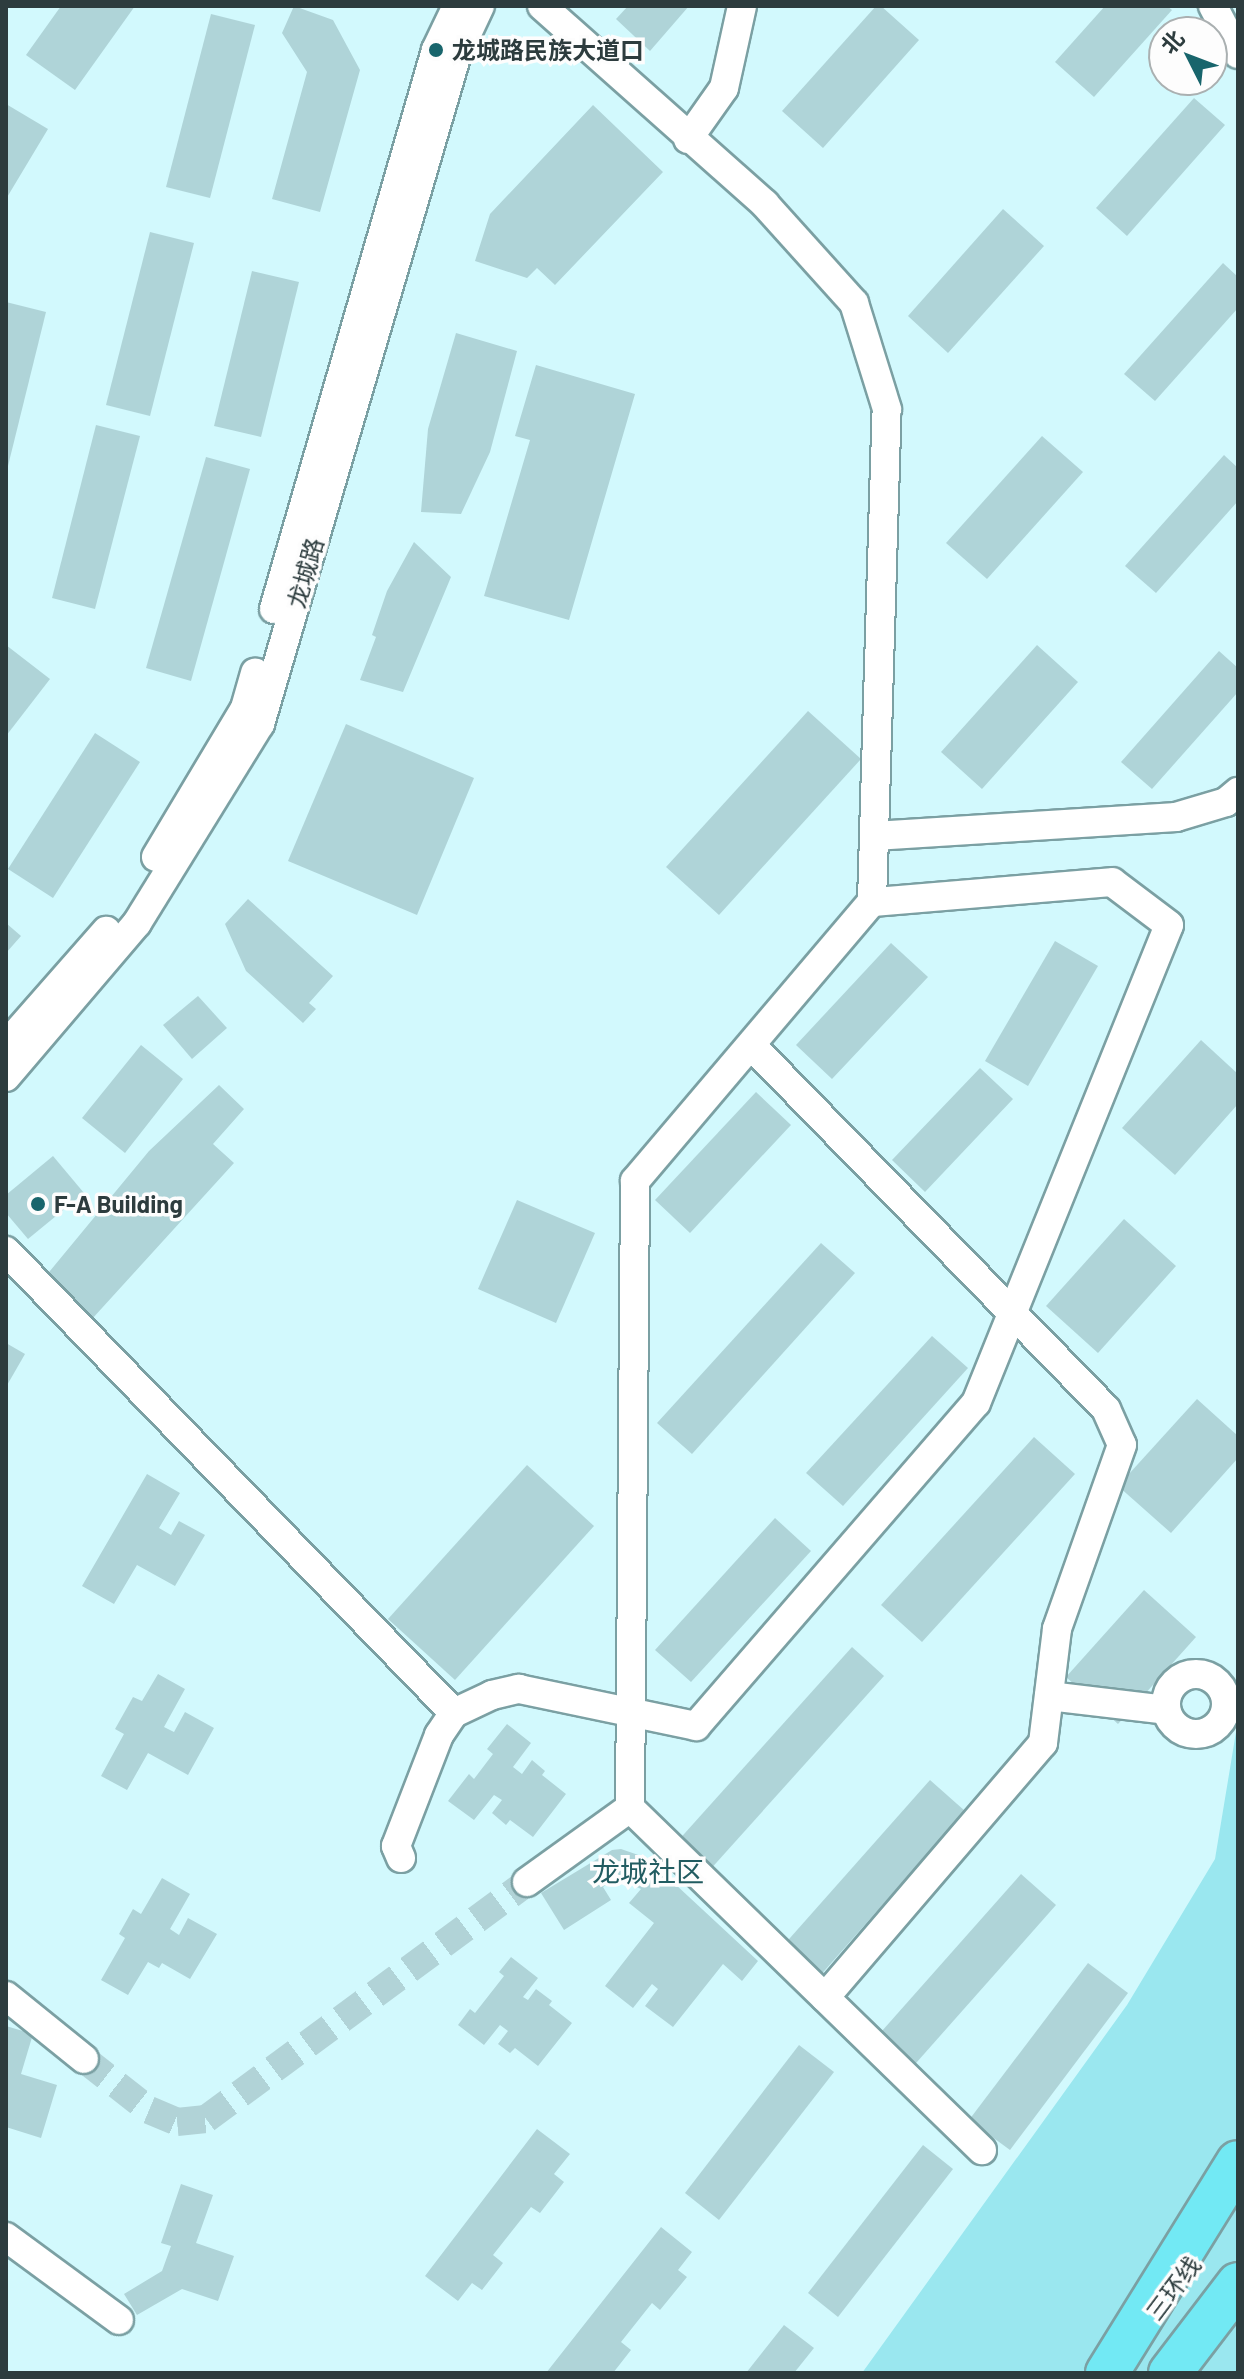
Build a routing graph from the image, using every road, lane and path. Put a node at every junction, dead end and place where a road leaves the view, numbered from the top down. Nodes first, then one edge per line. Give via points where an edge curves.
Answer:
1 (457, 6) edge
2 (480, 6) edge
3 (542, 6) edge
4 (742, 6) edge
5 (1213, 6) edge
6 (1238, 54) edge
7 (688, 139) junction
8 (1238, 792) edge
9 (874, 836) junction
10 (872, 902) junction
11 (6, 1045) edge
12 (751, 1045) junction
13 (6, 1077) edge
14 (6, 1251) edge
15 (1012, 1314) junction
16 (1049, 1696) junction
17 (1166, 1710) dead end
18 (454, 1713) junction
19 (631, 1715) junction
20 (630, 1808) junction
21 (401, 1858) dead end
22 (527, 1882) tunnel mouth
23 (6, 1996) edge
24 (825, 1997) junction
25 (84, 2059) tunnel mouth
26 (982, 2150) dead end
27 (1238, 2162) edge
28 (1238, 2203) edge
29 (6, 2237) edge
30 (1238, 2284) edge
31 (119, 2320) dead end
32 (1238, 2331) edge
33 (1108, 2373) edge
34 (1170, 2373) edge
35 (1206, 2373) edge

1 - 11 street, 龙城路 via 436,50 245,708 124,909
2 - 13 street, 龙城路 via 456,57 260,724 137,923
3 - 7 street
4 - 7 street via 724,88
5 - 6 street
7 - 9 street via 765,204 854,303 887,409
8 - 9 street via 1226,802 1176,817
9 - 10 street
10 - 12 street
10 - 15 street via 1112,882 1169,925
12 - 15 street
12 - 19 street via 635,1181
14 - 18 street
15 - 16 street via 1106,1409 1122,1445 1057,1629
15 - 19 street via 976,1403 696,1726
16 - 17 street
16 - 24 street via 1043,1743
18 - 19 street via 519,1689
18 - 21 street via 439,1735 396,1846
19 - 20 street
20 - 22 street
20 - 24 street
23 - 25 street
24 - 26 street
27 - 33 highway
28 - 33 highway, 三环线
29 - 31 street
30 - 34 highway, 三环线
32 - 35 highway

